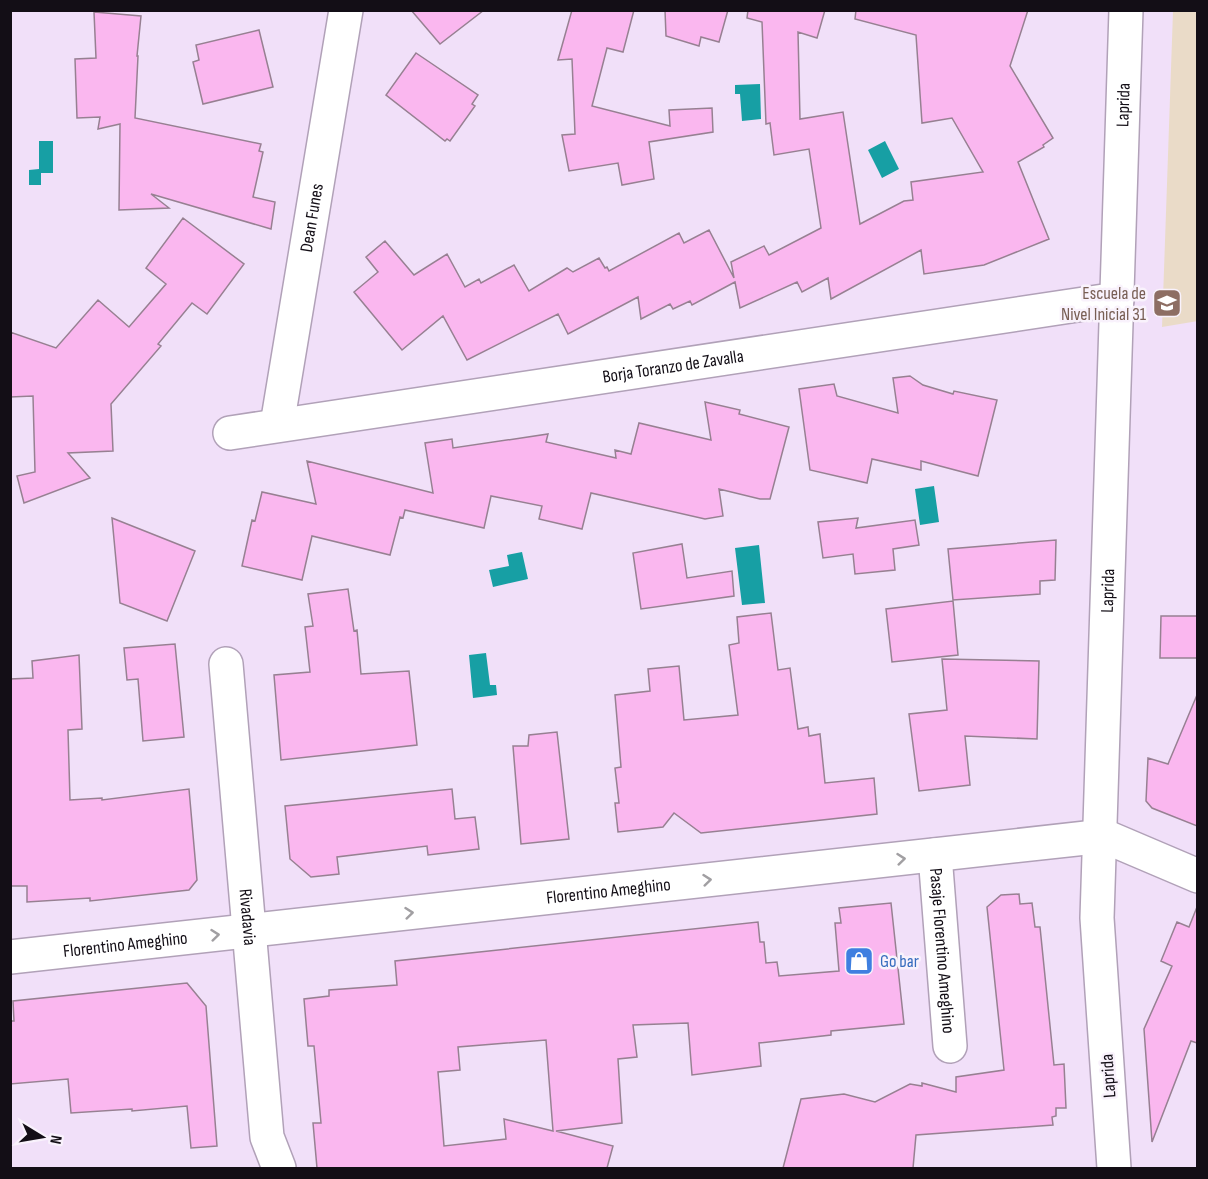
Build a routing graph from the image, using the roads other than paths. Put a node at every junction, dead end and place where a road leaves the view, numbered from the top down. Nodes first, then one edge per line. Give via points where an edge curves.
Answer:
1 (346, 10) edge
2 (1127, 11) edge
3 (1117, 299) junction
4 (277, 425) junction
5 (230, 433) dead end
6 (226, 664) dead end
7 (1100, 837) junction
8 (935, 855) junction
9 (1197, 876) edge
10 (249, 931) junction
11 (10, 957) edge
12 (950, 1046) dead end
13 (279, 1168) edge
14 (1114, 1168) edge

1 - 4 street, Dean Funes
2 - 3 street, Laprida
3 - 4 street, Borja Toranzo de Zavalla
3 - 7 street, Laprida
4 - 5 street, Borja Toranzo de Zavalla
6 - 10 street, Rivadavia
7 - 8 street, Florentino Ameghino
7 - 9 street, Florentino Ameghino
7 - 14 street, Laprida via 1097,918
10 -> 8 street, Florentino Ameghino
8 - 12 street, Pasaje Florentino Ameghino
11 -> 10 street, Florentino Ameghino
10 - 13 street, Rivadavia via 267,1137

